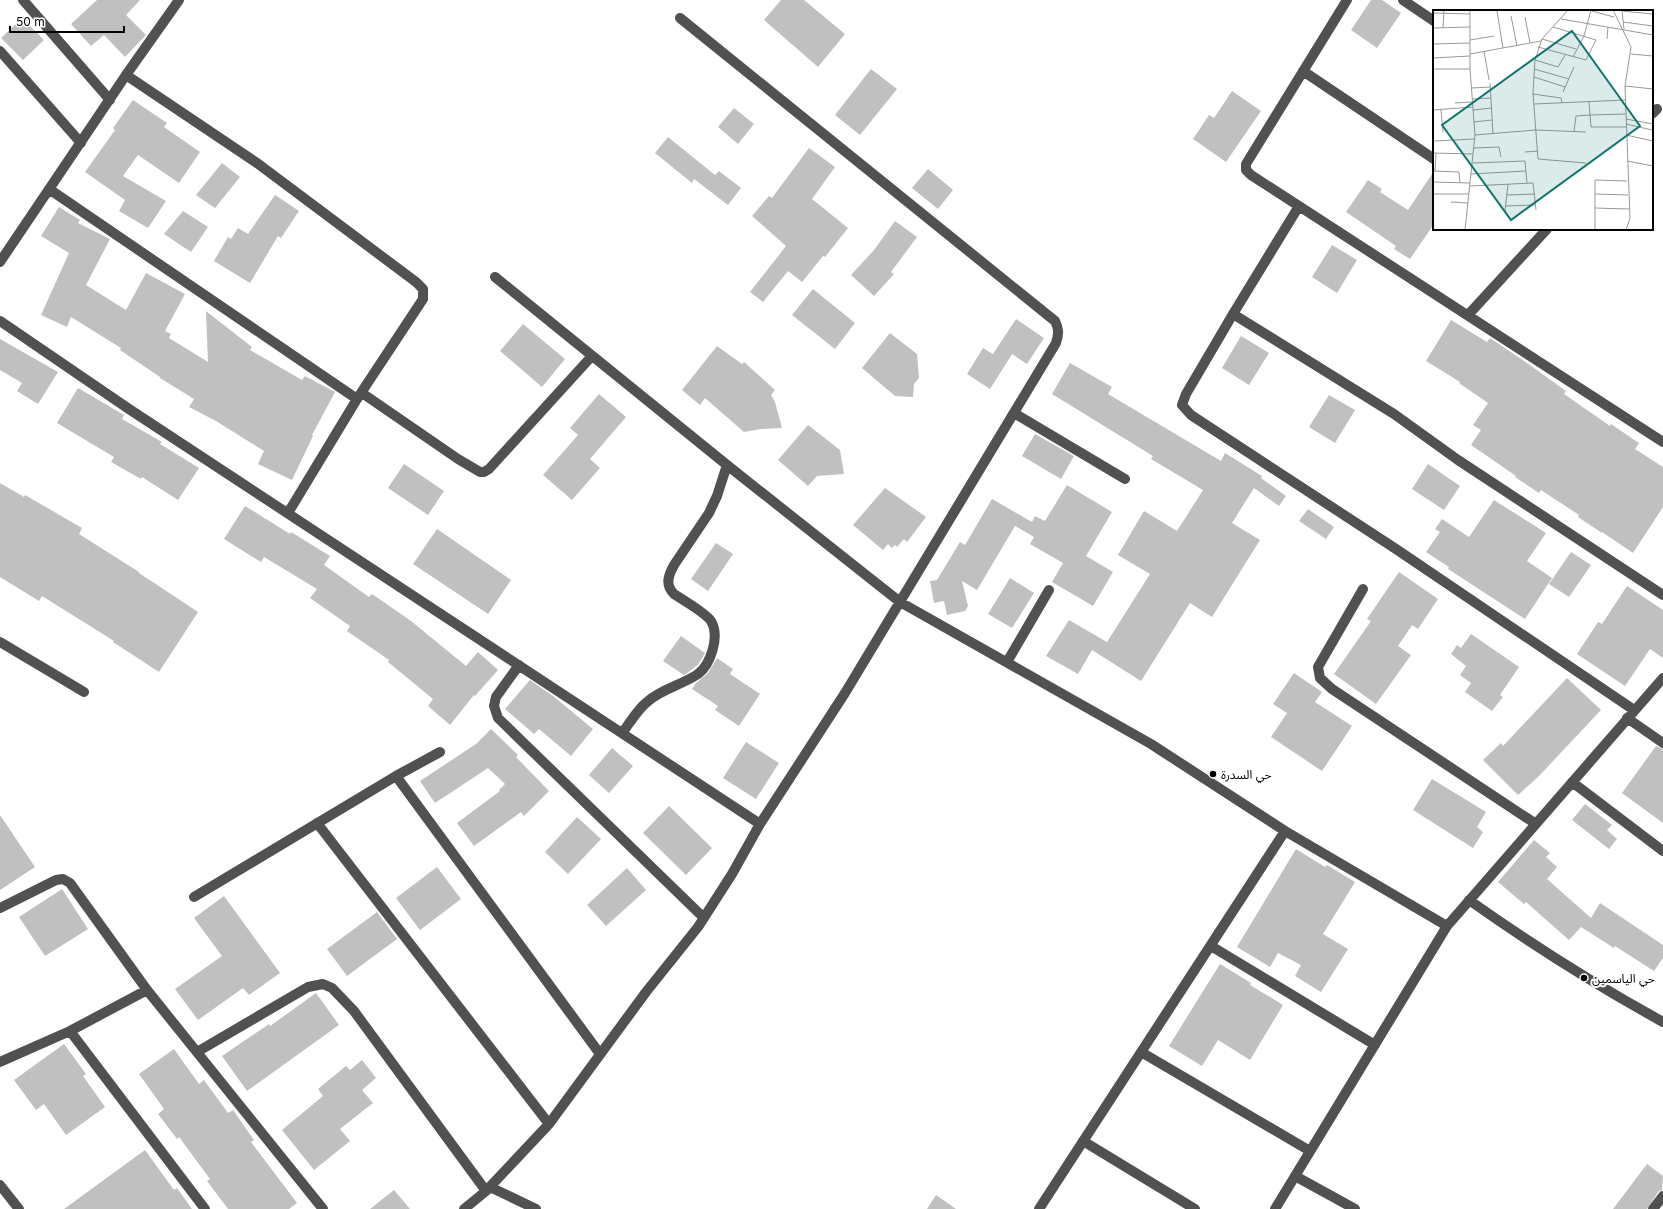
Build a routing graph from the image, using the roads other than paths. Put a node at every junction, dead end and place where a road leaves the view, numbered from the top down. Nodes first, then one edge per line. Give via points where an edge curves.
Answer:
1 (24, 0) edge
2 (1347, 0) edge
3 (1403, 0) edge
4 (177, 1) edge
5 (680, 18) dead end
6 (1433, 19) edge
7 (0, 51) edge
8 (1303, 71) junction
9 (126, 75) junction
10 (110, 100) junction
11 (81, 143) junction
12 (1433, 158) edge
13 (49, 189) junction
14 (1299, 206) junction
15 (1543, 230) edge
16 (0, 262) edge
17 (496, 277) dead end
18 (1233, 314) junction
19 (1468, 315) junction
20 (0, 321) edge
21 (591, 357) junction
22 (359, 396) junction
23 (1014, 413) junction
24 (1663, 442) edge
25 (727, 465) junction
26 (1125, 479) dead end
27 (288, 513) junction
28 (1363, 589) dead end
29 (1049, 590) dead end
30 (1663, 595) edge
31 (900, 602) junction
32 (0, 642) edge
33 (1007, 662) junction
34 (519, 665) junction
35 (1663, 678) edge
36 (84, 692) dead end
37 (1631, 714) junction
38 (622, 733) junction
39 (1663, 743) edge
40 (440, 752) dead end
41 (396, 776) junction
42 (1572, 782) junction
43 (317, 823) junction
44 (760, 824) junction
45 (1536, 824) junction
46 (1285, 831) junction
47 (1663, 851) edge
48 (194, 897) dead end
49 (1469, 900) junction
50 (0, 908) edge
51 (704, 918) junction
52 (1447, 926) junction
53 (1211, 946) junction
54 (147, 990) junction
55 (1663, 1022) edge
56 (70, 1031) junction
57 (1375, 1045) junction
58 (197, 1052) junction
59 (1141, 1052) junction
60 (600, 1054) junction
61 (0, 1062) edge
62 (550, 1124) junction
63 (1083, 1140) junction
64 (1310, 1151) junction
65 (1294, 1176) junction
66 (0, 1185) edge
67 (488, 1189) junction
68 (1663, 1196) edge
69 (19, 1209) edge
70 (205, 1209) edge
71 (323, 1209) edge
72 (464, 1209) edge
73 (536, 1209) edge
74 (1039, 1209) edge
75 (1194, 1209) edge
76 (1275, 1209) edge
77 (1355, 1209) edge
78 (1653, 1209) edge

1 - 10 street
2 - 8 street
3 - 6 street
4 - 9 street
5 - 23 street via 1055,321 1059,329 1056,343
7 - 11 street
8 - 12 street
8 - 14 street via 1245,166 1251,175
9 - 10 street
9 - 22 street via 257,163 423,289 423,299
10 - 11 street
11 - 13 street
13 - 16 street
13 - 22 street
14 - 18 street
14 - 19 street
15 - 19 street
17 - 21 street
18 - 30 street via 1394,414 1458,460
18 - 37 street via 1186,394 1182,405 1191,415 1384,541
19 - 24 street
20 - 27 street
21 - 22 street via 484,472 458,459
21 - 25 street
22 - 27 street
23 - 26 street
23 - 31 street
25 - 31 street
25 - 38 street via 710,510 674,565 667,583 674,594 712,623 714,634 710,659 699,673 648,701
27 - 34 street
28 - 45 street via 1318,667 1320,678 1332,689
29 - 33 street
31 - 33 street
31 - 44 street via 845,693
32 - 36 street
33 - 46 street via 1151,744
34 - 38 street
34 - 51 street via 496,697 494,706 498,718
35 - 37 street
37 - 39 street
37 - 42 street
38 - 44 street
40 - 41 street
41 - 43 street
41 - 60 street
42 - 45 street
42 - 47 street
43 - 48 street
43 - 62 street
44 - 51 street
45 - 49 street
46 - 52 street
46 - 53 street
49 - 52 street
49 - 55 street via 1522,936
50 - 54 street via 56,880 63,879 70,883
51 - 60 street
52 - 57 street
53 - 57 street
53 - 59 street
54 - 56 street
54 - 58 street
56 - 61 street
56 - 70 street
57 - 64 street
58 - 67 street via 308,987 323,984 332,988 354,1011
58 - 71 street
59 - 63 street
59 - 64 street
60 - 62 street
62 - 67 street
63 - 74 street
63 - 75 street
64 - 65 street
65 - 76 street
65 - 77 street
66 - 69 street
67 - 72 street
67 - 73 street
68 - 78 street

